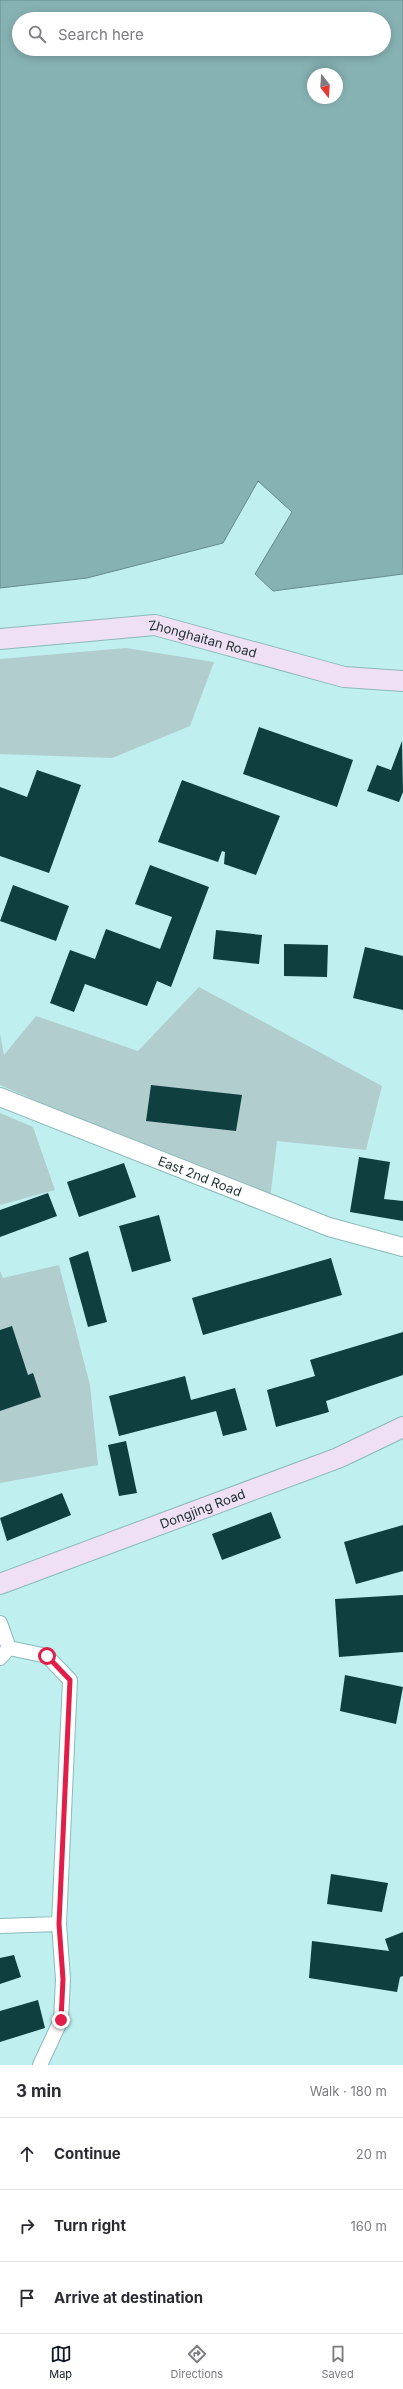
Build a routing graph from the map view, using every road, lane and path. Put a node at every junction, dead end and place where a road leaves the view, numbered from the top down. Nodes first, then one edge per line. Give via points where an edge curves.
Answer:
1 (0, 640) edge
2 (403, 681) edge
3 (0, 1096) edge
4 (403, 1247) edge
5 (403, 1427) edge
6 (0, 1584) edge
7 (0, 1623) edge
8 (5, 1653) edge
9 (59, 1924) junction
10 (0, 1926) edge
11 (40, 2065) edge

1 - 2 main road, Zhonghaitan Road via 155,625 344,677
3 - 4 street, East 2nd Road via 329,1227
5 - 6 main road, Dongjing Road via 338,1458
7 - 8 street
8 - 9 street via 47,1656 70,1680
9 - 10 street
9 - 11 street via 63,1979 61,2020

